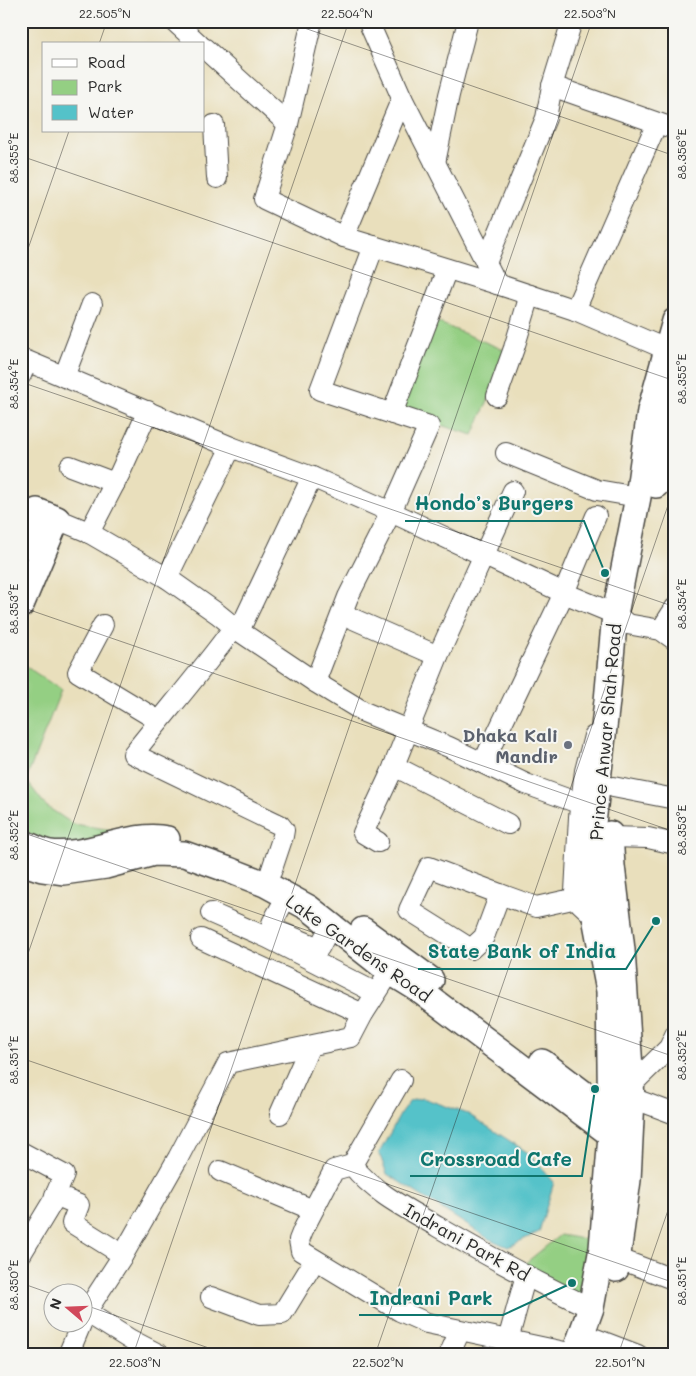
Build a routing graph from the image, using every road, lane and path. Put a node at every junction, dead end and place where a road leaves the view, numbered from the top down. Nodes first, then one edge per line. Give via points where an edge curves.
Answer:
1 (174, 21) edge
2 (312, 21) edge
3 (368, 21) edge
4 (468, 21) edge
5 (572, 21) edge
6 (197, 42) edge
7 (205, 49) edge
8 (552, 86) junction
9 (402, 98) junction
10 (288, 124) junction
11 (214, 125) dead end
12 (666, 126) edge
13 (435, 163) junction
14 (216, 178) dead end
15 (344, 237) junction
16 (374, 246) junction
17 (486, 263) junction
18 (447, 269) junction
19 (497, 284) junction
20 (530, 295) junction
21 (92, 304) dead end
22 (575, 310) junction
23 (675, 321) edge
24 (671, 351) edge
25 (21, 375) edge
26 (64, 377) junction
27 (675, 377) edge
28 (497, 396) dead end
29 (148, 411) junction
30 (392, 414) junction
31 (231, 447) junction
32 (506, 453) dead end
33 (70, 466) dead end
34 (312, 477) junction
35 (115, 484) junction
36 (513, 491) dead end
37 (638, 497) junction
38 (38, 512) edge
39 (392, 512) junction
40 (596, 516) dead end
41 (89, 533) junction
42 (21, 547) edge
43 (484, 556) junction
44 (168, 578) junction
45 (564, 593) junction
46 (21, 605) edge
47 (675, 608) edge
48 (342, 614) junction
49 (621, 619) junction
50 (103, 625) dead end
51 (236, 629) junction
52 (668, 635) edge
53 (438, 656) junction
54 (315, 682) junction
55 (607, 701) junction
56 (159, 721) junction
57 (408, 730) junction
58 (483, 763) junction
59 (394, 766) junction
60 (613, 787) junction
61 (675, 799) edge
62 (581, 804) junction
63 (508, 824) dead end
64 (610, 836) junction
65 (21, 842) edge
66 (378, 842) dead end
67 (675, 844) edge
68 (21, 862) edge
69 (271, 872) junction
70 (500, 894) junction
71 (287, 896) junction
72 (578, 898) junction
73 (211, 913) dead end
74 (596, 917) junction
75 (331, 925) junction
76 (201, 939) dead end
77 (395, 964) junction
78 (376, 994) junction
79 (363, 1014) junction
80 (675, 1035) edge
81 (310, 1046) junction
82 (401, 1080) dead end
83 (631, 1092) junction
84 (280, 1114) dead end
85 (675, 1114) edge
86 (621, 1131) junction
87 (21, 1152) edge
88 (352, 1165) junction
89 (220, 1171) dead end
90 (56, 1194) junction
91 (313, 1210) junction
92 (21, 1254) edge
93 (123, 1255) junction
94 (617, 1258) junction
95 (315, 1260) junction
96 (526, 1276) junction
97 (675, 1280) edge
98 (211, 1297) dead end
99 (92, 1304) edge
100 (591, 1308) junction
101 (92, 1324) edge
102 (460, 1331) junction
103 (77, 1334) edge
104 (508, 1340) junction
105 (127, 1348) edge
106 (584, 1350) edge
107 (68, 1355) edge
108 (160, 1355) edge
109 (449, 1355) edge
110 (638, 1355) edge

1 - 6 street
2 - 10 street
3 - 9 street
4 - 13 street
5 - 8 street
7 - 10 street
8 - 12 street
8 - 17 street via 546,118
9 - 13 street
9 - 15 street
10 - 15 street via 264,199
11 - 14 street
12 - 22 street
13 - 17 street
15 - 16 street
16 - 18 street
16 - 30 street via 320,390
17 - 19 street
18 - 19 street
18 - 30 street
19 - 20 street
20 - 22 street
20 - 28 street
21 - 26 street
22 - 24 street
23 - 24 main road, Prince Anwar Shah Road
24 - 37 main road, Prince Anwar Shah Road via 650,411
25 - 26 street via 27,361
26 - 29 street
27 - 49 main road, Prince Anwar Shah Road via 651,518
29 - 31 street
29 - 35 street
30 - 39 street via 429,426
31 - 34 street
31 - 44 street
32 - 37 street via 597,490
33 - 35 street
34 - 39 street
34 - 51 street
35 - 41 street
36 - 43 street
37 - 49 main road, Prince Anwar Shah Road
38 - 41 street
38 - 42 main road
38 - 46 main road
39 - 43 street
39 - 48 street
40 - 45 street
41 - 44 street
43 - 45 street
43 - 53 street
44 - 51 street
45 - 49 street
45 - 58 street
47 - 52 street
48 - 53 street
48 - 54 street
49 - 52 street
49 - 55 main road, Prince Anwar Shah Road
49 - 60 main road, Prince Anwar Shah Road via 621,716
50 - 56 street via 78,672
51 - 54 street
51 - 56 street
53 - 57 street
54 - 57 street via 364,712
55 - 62 street via 589,755
55 - 74 main road, Prince Anwar Shah Road via 593,823
56 - 69 street via 133,754 280,825 284,830 283,836
57 - 58 street
57 - 59 street
58 - 62 street via 526,784
59 - 63 street
59 - 66 street via 363,833
60 - 61 street
60 - 64 main road, Prince Anwar Shah Road
62 - 72 street via 575,874
64 - 67 street via 648,838
64 - 83 main road, Prince Anwar Shah Road via 622,950
65 - 69 main road, Lake Gardens Road via 49,853 84,852 132,840 163,838 207,848
68 - 71 main road, Lake Gardens Road via 62,872 106,866 154,853 184,854 265,884
69 - 77 main road, Lake Gardens Road via 317,896
70 - 70 street via 484,937 471,949 408,910 429,867
70 - 72 street via 536,907
71 - 75 main road, Lake Gardens Road
71 - 75 street via 272,922 273,929 320,948
72 - 74 street
73 - 78 street via 268,938
74 - 86 main road, Prince Anwar Shah Road via 609,991
75 - 77 main road, Lake Gardens Road
76 - 79 street
77 - 78 street
77 - 86 main road, Lake Gardens Road via 438,1004
78 - 79 street
79 - 81 street via 351,1037
80 - 83 street via 669,1048
81 - 84 street
81 - 93 street via 228,1063
82 - 88 street
83 - 85 street
83 - 86 main road, Prince Anwar Shah Road
86 - 94 main road, Prince Anwar Shah Road via 628,1180
86 - 100 main road, Prince Anwar Shah Road
87 - 90 street via 64,1175
88 - 91 street via 334,1170
88 - 96 street, Indrani Park Rd via 362,1178 392,1200
89 - 91 street
90 - 92 street
90 - 93 street via 79,1205 72,1223
91 - 95 street via 299,1240 301,1251
93 - 99 street
94 - 97 street
94 - 106 main road, Prince Anwar Shah Road via 615,1271
95 - 98 street via 282,1314 259,1315
95 - 102 street via 400,1311 427,1324
96 - 100 street, Indrani Park Rd
96 - 104 street
100 - 106 main road, Prince Anwar Shah Road
101 - 105 street
102 - 104 street
102 - 109 street
103 - 107 street
104 - 106 street
105 - 108 street
106 - 110 street

